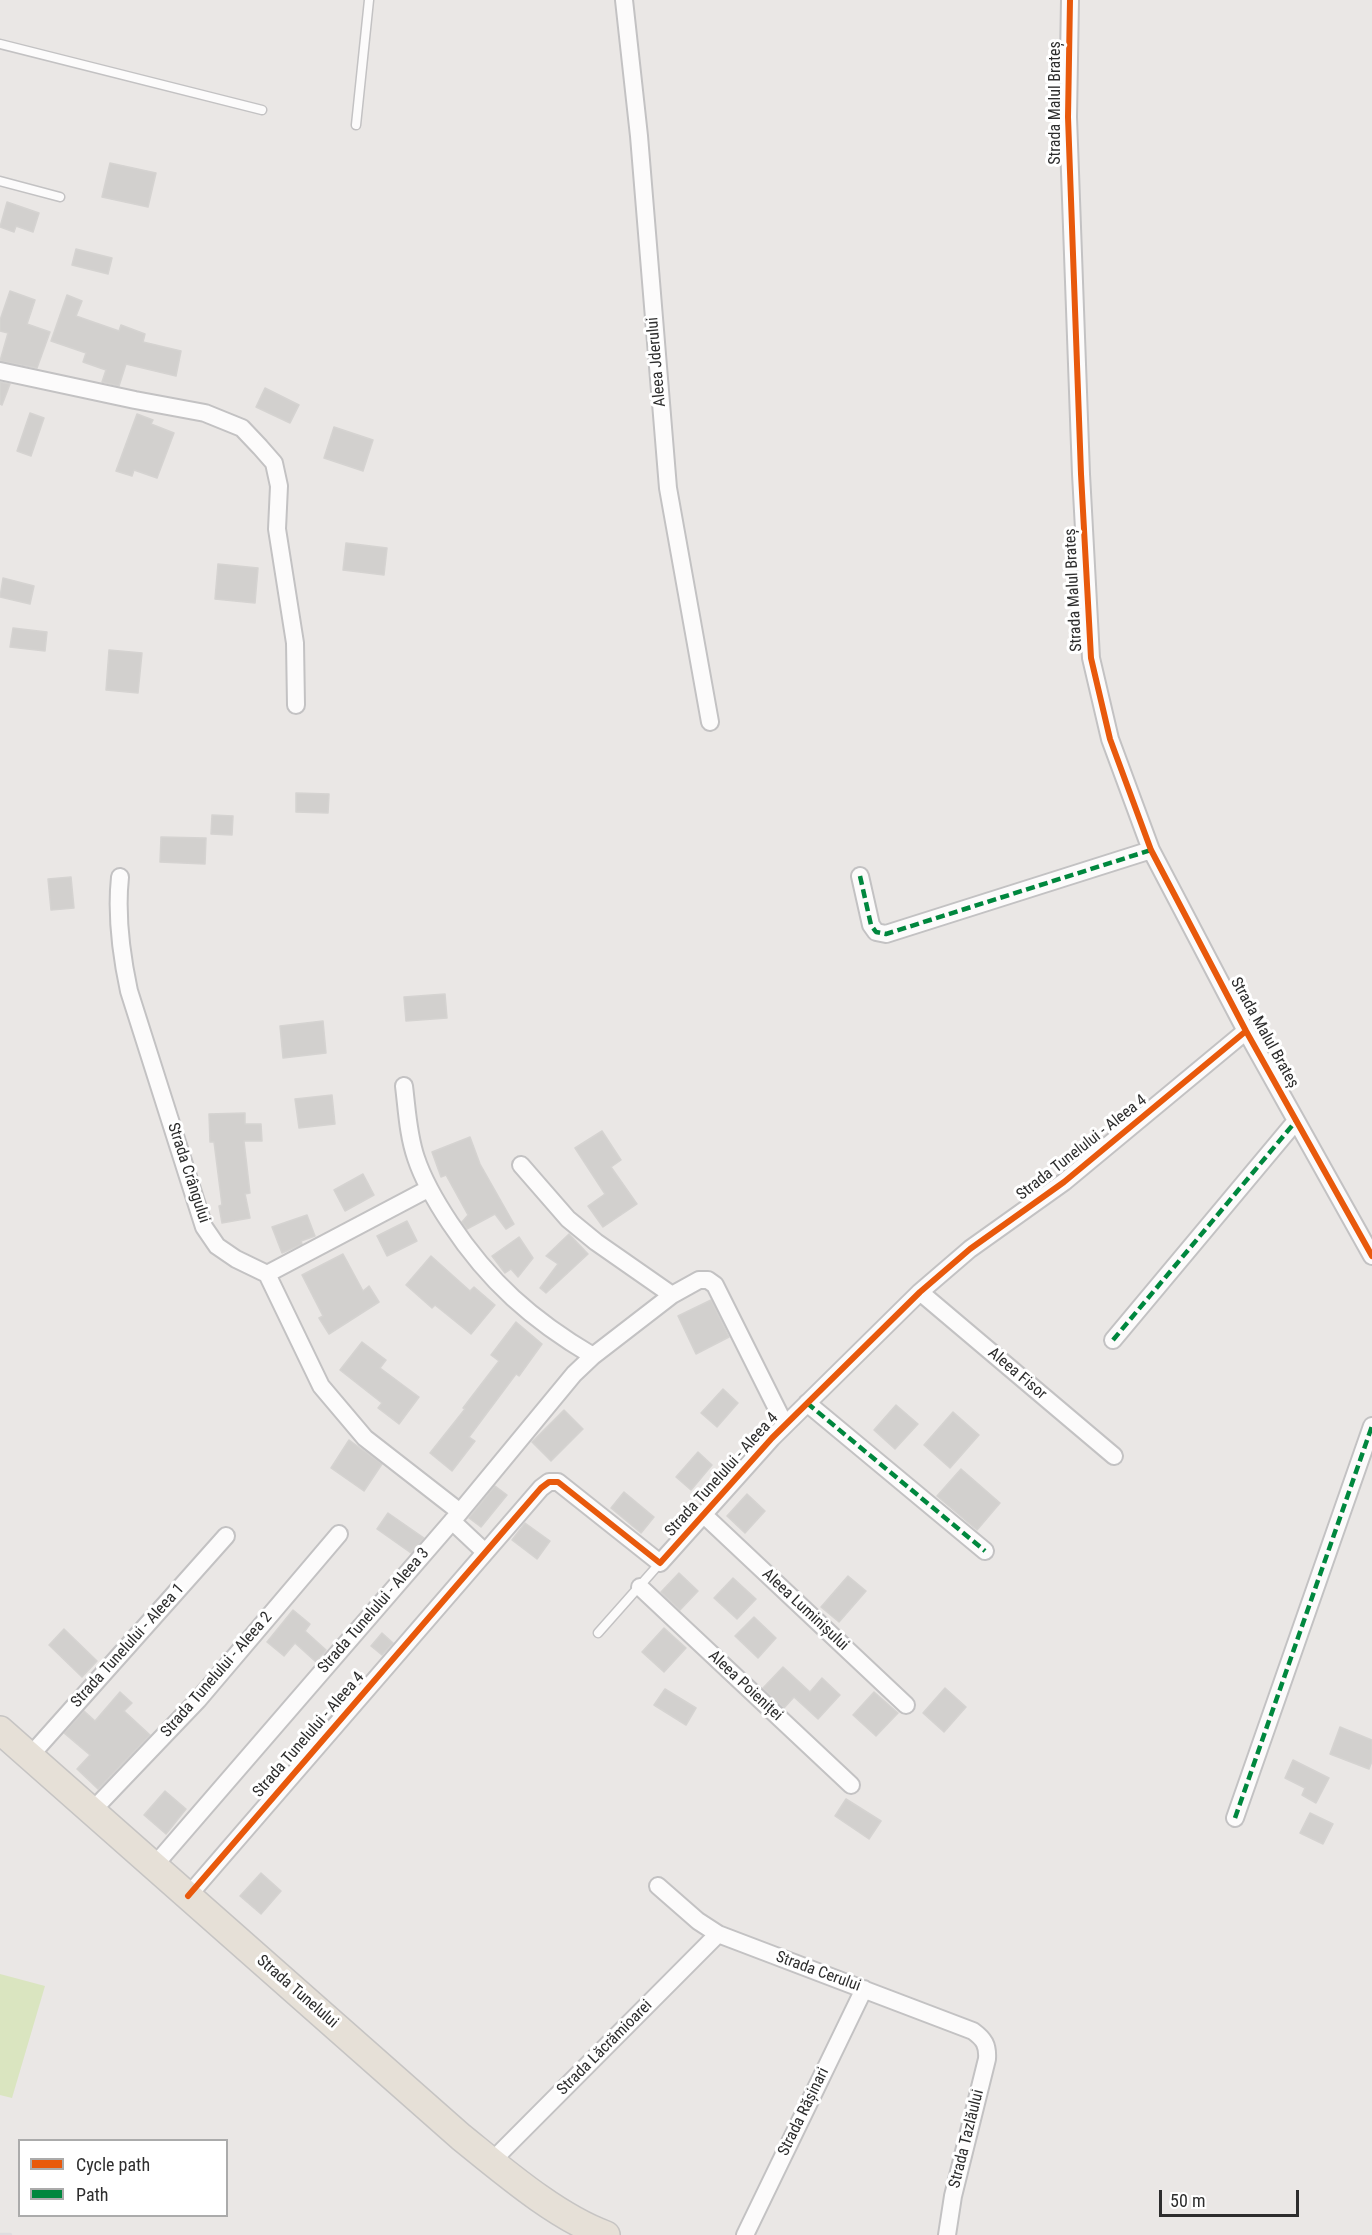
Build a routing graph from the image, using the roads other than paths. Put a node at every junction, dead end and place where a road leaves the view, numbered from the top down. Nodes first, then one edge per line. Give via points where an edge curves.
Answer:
1 (369, 0) edge
2 (624, 0) edge
3 (1070, 0) edge
4 (0, 44) edge
5 (262, 110) dead end
6 (356, 125) dead end
7 (0, 181) edge
8 (60, 197) dead end
9 (0, 371) edge
10 (296, 705) dead end
11 (710, 722) dead end
12 (1151, 850) junction
13 (860, 876) dead end
14 (120, 877) dead end
15 (1246, 1031) junction
16 (404, 1086) dead end
17 (1296, 1121) junction
18 (521, 1165) dead end
19 (428, 1189) junction
20 (1372, 1256) edge
21 (267, 1274) junction
22 (920, 1292) junction
23 (672, 1295) junction
24 (1113, 1340) dead end
25 (593, 1356) junction
26 (807, 1403) junction
27 (785, 1425) junction
28 (1372, 1426) edge
29 (1114, 1456) dead end
30 (704, 1515) junction
31 (456, 1517) junction
32 (339, 1534) dead end
33 (226, 1536) dead end
34 (985, 1551) dead end
35 (485, 1552) junction
36 (660, 1563) junction
37 (640, 1587) junction
38 (598, 1634) dead end
39 (906, 1706) dead end
40 (0, 1730) edge
41 (30, 1756) junction
42 (851, 1785) dead end
43 (92, 1811) junction
44 (1235, 1818) dead end
45 (154, 1866) junction
46 (658, 1886) dead end
47 (188, 1896) junction
48 (718, 1934) junction
49 (864, 1989) junction
50 (986, 2044) joint
51 (492, 2162) junction
52 (606, 2235) edge
53 (745, 2235) edge
54 (947, 2235) edge

1 - 6 lane
2 - 11 street, Aleea Jderului via 668,488
3 - 12 street, Strada Malul Brateș via 1068,117 1091,658 1110,739
4 - 5 lane
7 - 8 lane
9 - 10 street via 205,413 242,428 260,447 274,463 279,486 276,529 296,643
12 - 13 street via 886,934 876,932 871,925
12 - 15 street, Strada Malul Brateș
14 - 21 street, Strada Crângului via 118,901 129,991 204,1227 217,1246
15 - 17 street, Strada Malul Brateș
15 - 22 street, Strada Tunelului - Aleea 4 via 1064,1182 970,1249
16 - 19 street via 409,1131
17 - 20 street, Strada Malul Brateș
17 - 24 street
18 - 23 street via 568,1219
19 - 21 street
19 - 25 street via 495,1281 530,1314
21 - 31 street via 321,1386 365,1438
22 - 26 street, Strada Tunelului - Aleea 4
22 - 29 street, Aleea Fisor
23 - 25 street, Strada Tunelului - Aleea 3
23 - 27 street, Strada Tunelului - Aleea 3 via 699,1280 715,1285
25 - 31 street, Strada Tunelului - Aleea 3
26 - 27 street, Strada Tunelului - Aleea 4
26 - 34 street
27 - 30 street, Strada Tunelului - Aleea 4
28 - 44 street
30 - 36 street, Strada Tunelului - Aleea 4
30 - 39 street, Aleea Luminișului
31 - 35 street
31 - 45 street, Strada Tunelului - Aleea 3
32 - 43 street, Strada Tunelului - Aleea 2 via 198,1700
33 - 41 street, Strada Tunelului - Aleea 1
35 - 36 street, Strada Tunelului - Aleea 4 via 541,1488 558,1482
35 - 47 street, Strada Tunelului - Aleea 4
36 - 37 lane, Strada Tunelului - Aleea 4
37 - 38 lane, Strada Tunelului - Aleea 4
37 - 42 street, Aleea Poieniței
40 - 41 highway, Strada Tunelului
41 - 43 highway, Strada Tunelului
43 - 45 highway, Strada Tunelului
45 - 47 highway, Strada Tunelului
46 - 48 street, Strada Cerului
47 - 51 highway, Strada Tunelului
48 - 49 street, Strada Cerului
48 - 51 street, Strada Lăcrămioarei
49 - 50 street, Strada Cerului via 973,2031
49 - 53 street, Strada Rășinari
50 - 54 street, Strada Tazlăului via 987,2059
51 - 52 highway, Strada Tunelului via 527,2190

